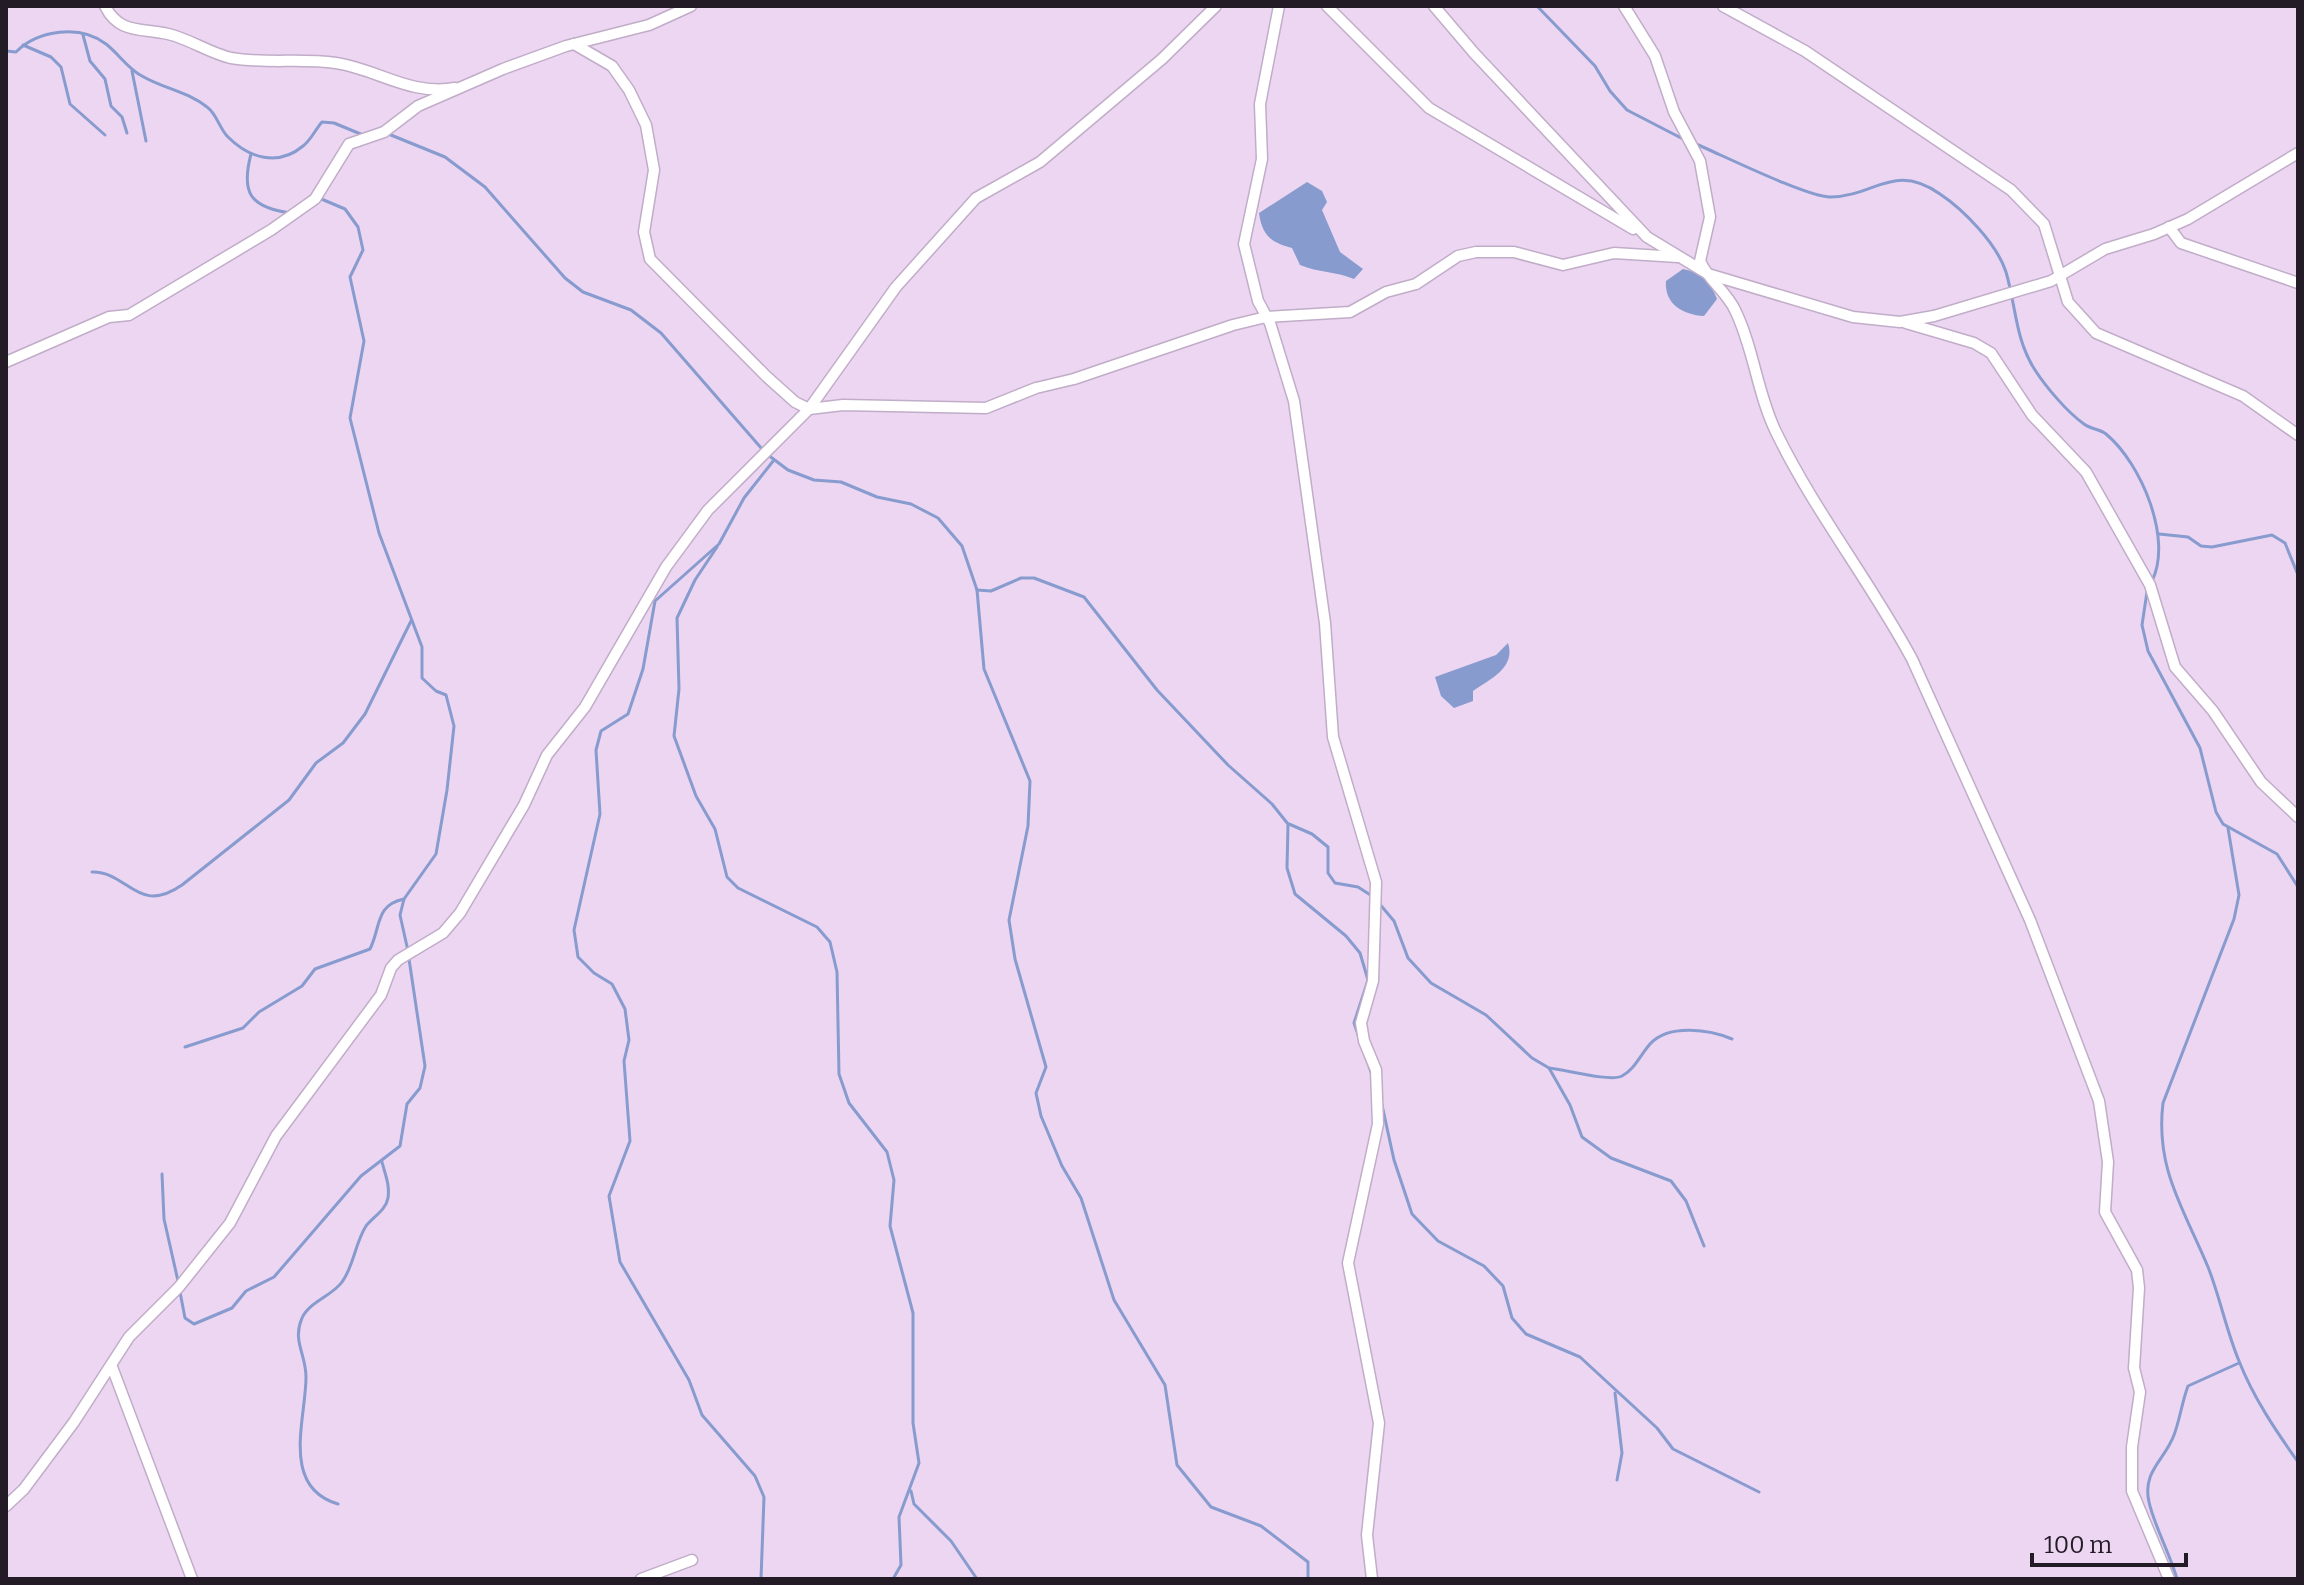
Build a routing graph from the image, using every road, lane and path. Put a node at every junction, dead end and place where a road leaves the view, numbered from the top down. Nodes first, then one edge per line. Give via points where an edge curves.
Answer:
1 (105, 6) edge
2 (691, 6) edge
3 (1216, 6) edge
4 (1279, 6) edge
5 (1327, 6) edge
6 (1434, 6) edge
7 (1624, 6) edge
8 (1723, 6) edge
9 (574, 44) junction
10 (466, 86) junction
11 (2298, 153) edge
12 (2169, 227) junction
13 (1647, 237) junction
14 (1678, 257) junction
15 (1705, 272) junction
16 (2058, 277) junction
17 (2298, 283) edge
18 (1266, 317) junction
19 (1900, 322) junction
20 (6, 362) edge
21 (809, 409) junction
22 (2298, 435) edge
23 (2298, 817) edge
24 (112, 1367) junction
25 (6, 1506) edge
26 (692, 1560) dead end
27 (192, 1579) edge
28 (641, 1579) edge
29 (1372, 1579) edge
30 (2169, 1579) edge

1 - 10 street via 111,18 130,30 170,34 233,58 339,63 394,83 437,91
2 - 9 street via 649,25
3 - 21 street via 1040,162 976,198 896,287
4 - 18 street via 1260,104 1262,159 1244,244
5 - 13 street via 1429,108
6 - 13 street
7 - 15 street via 1655,56 1674,112 1700,161 1710,217 1699,255
8 - 16 street via 1805,51 2011,190 2044,224
9 - 10 street
9 - 21 street via 612,66 646,125 654,170 644,232 650,259 766,376
10 - 20 street via 418,106 384,132 349,144 315,199 271,230 129,315 109,317
11 - 12 street
12 - 16 street via 2105,249
12 - 17 street via 2181,243
13 - 14 street
14 - 15 street
14 - 18 street via 1614,253 1563,265 1514,252 1476,252 1458,256 1416,284 1386,292 1350,312
15 - 19 street via 1853,317
15 - 30 street via 1736,312 1775,431 1912,659 2030,920 2099,1101 2108,1162 2105,1212 2137,1270 2139,1288 2134,1368 2140,1392 2132,1491
16 - 19 street via 1980,305
16 - 22 street via 2068,302 2096,333 2243,396
18 - 21 street via 986,408
18 - 29 street via 1294,401 1325,623 1333,737 1376,882 1373,981 1361,1023 1376,1070 1378,1124 1348,1263 1379,1423 1367,1535
19 - 23 street via 1991,353 2032,415 2086,472 2150,585 2175,667 2213,711 2261,782
21 - 24 street via 708,510 666,567 585,707 547,755 460,913 443,933 391,968 381,995 276,1136 230,1223 179,1287 129,1337
24 - 25 street via 24,1489
24 - 27 street
26 - 28 street

